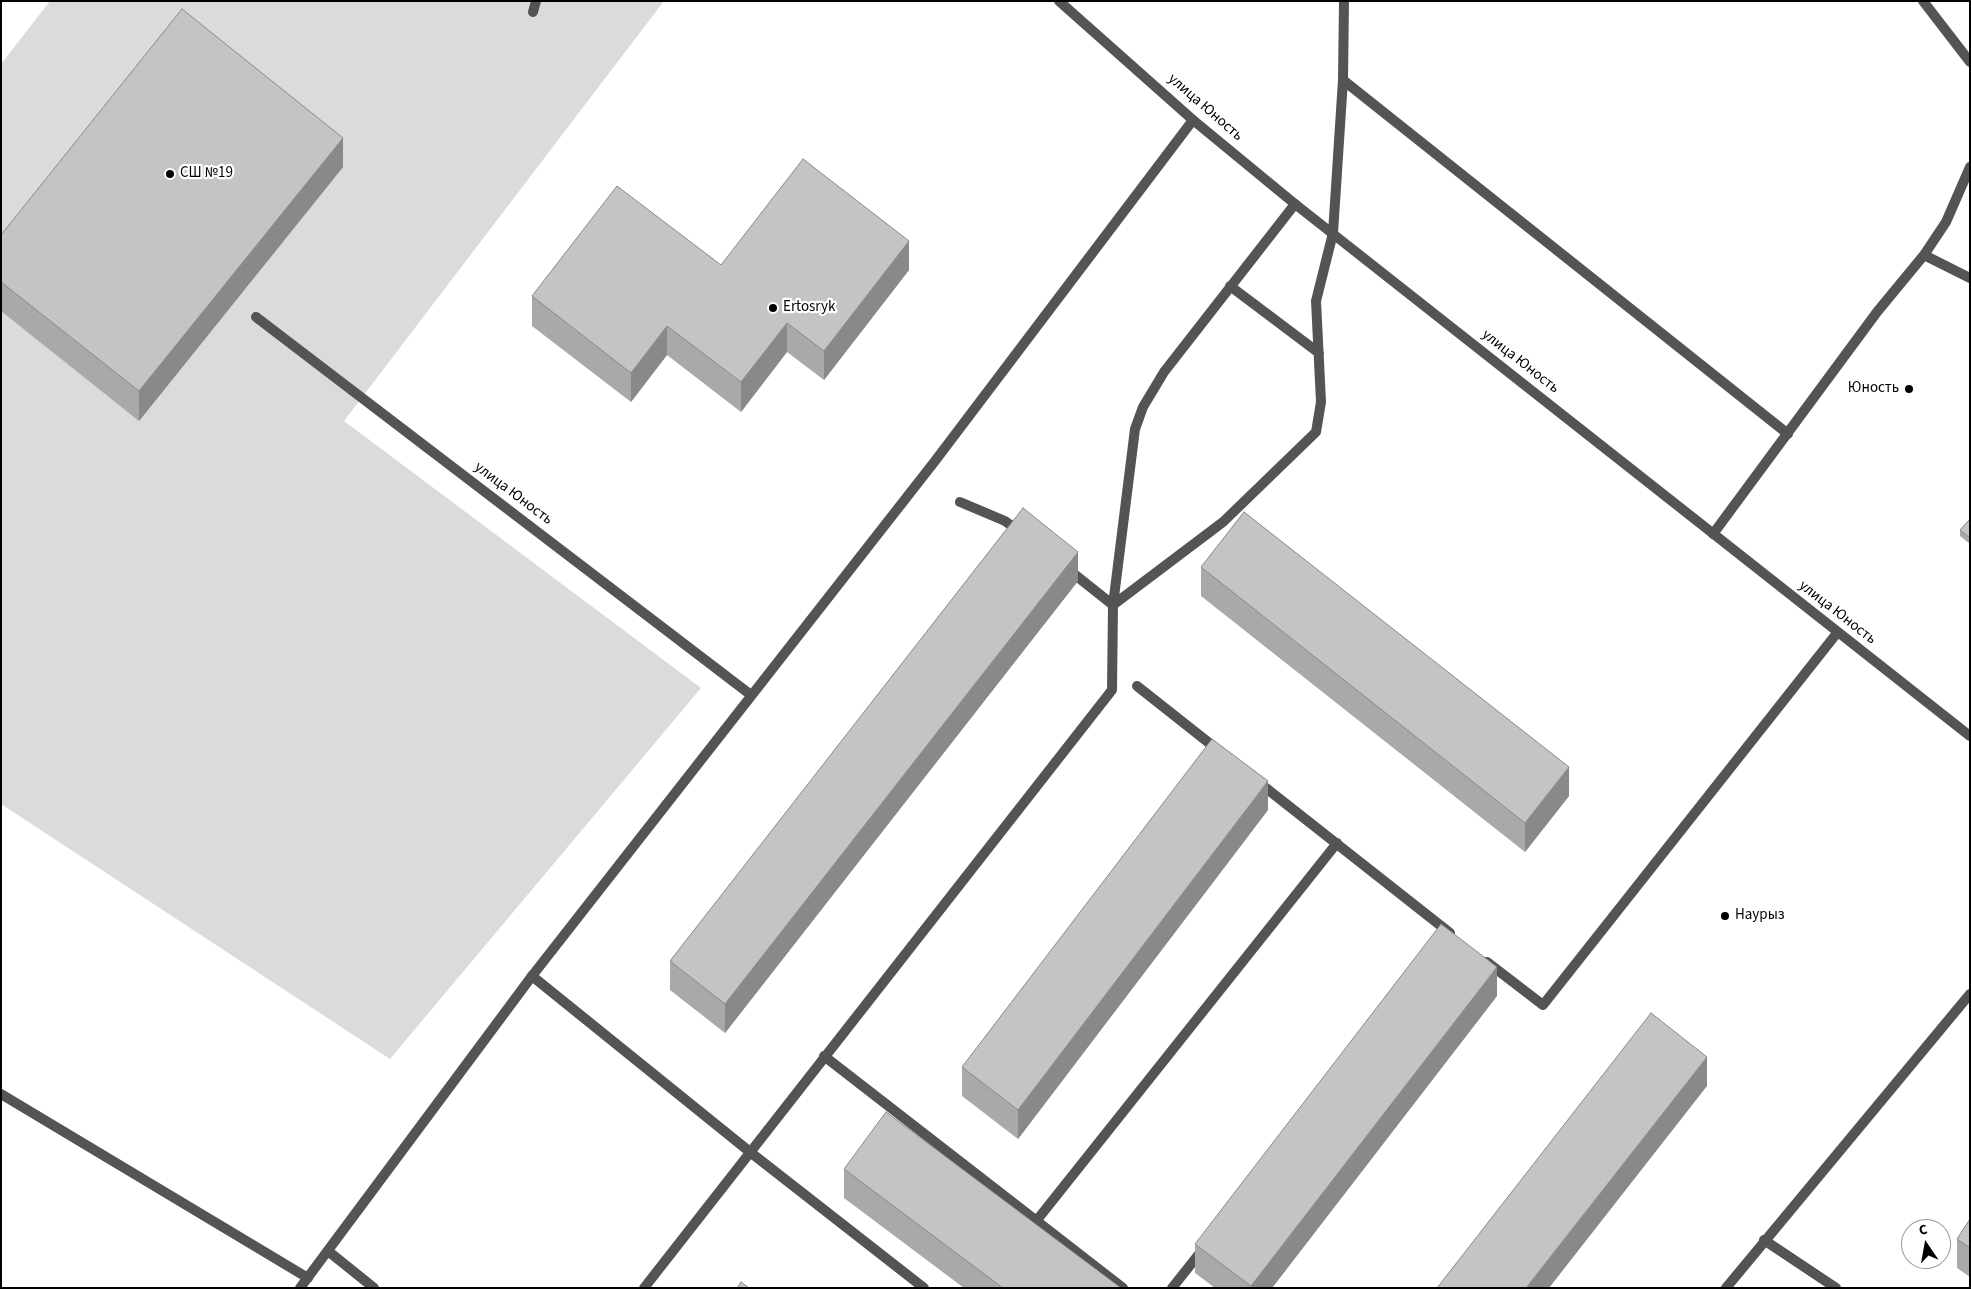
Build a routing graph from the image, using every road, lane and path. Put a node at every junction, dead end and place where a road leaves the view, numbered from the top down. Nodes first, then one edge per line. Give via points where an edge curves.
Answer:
1 (536, 1) edge
2 (1060, 1) edge
3 (1344, 1) edge
4 (1923, 1) edge
5 (533, 12) dead end
6 (1970, 62) edge
7 (1342, 80) junction
8 (1193, 120) junction
9 (1970, 167) edge
10 (1295, 204) junction
11 (1333, 233) junction
12 (1924, 255) junction
13 (1970, 278) edge
14 (1230, 286) junction
15 (256, 317) dead end
16 (1319, 353) junction
17 (1788, 434) junction
18 (960, 502) dead end
19 (1713, 534) junction
20 (1028, 539) edge
21 (1059, 563) edge
22 (1113, 605) junction
23 (1837, 633) junction
24 (1137, 686) dead end
25 (751, 696) junction
26 (1970, 736) edge
27 (1229, 758) edge
28 (1252, 777) edge
29 (1337, 843) junction
30 (1454, 940) edge
31 (1476, 953) edge
32 (532, 976) junction
33 (1970, 994) edge
34 (824, 1056) junction
35 (1, 1094) edge
36 (750, 1152) junction
37 (1037, 1220) junction
38 (1764, 1240) junction
39 (1209, 1242) edge
40 (328, 1250) junction
41 (308, 1278) junction
42 (300, 1288) edge
43 (374, 1288) edge
44 (644, 1288) edge
45 (924, 1288) edge
46 (1123, 1288) edge
47 (1172, 1288) edge
48 (1726, 1288) edge
49 (1836, 1288) edge

1 - 5 street
2 - 8 street, улица Юность
3 - 7 street
4 - 6 street
7 - 11 street
7 - 17 street
8 - 10 street, улица Юность
8 - 25 street via 935,461
9 - 12 street via 1946,222
10 - 11 street, улица Юность
10 - 14 street
11 - 16 street via 1316,301
11 - 19 street, улица Юность
12 - 13 street
12 - 17 street
14 - 16 street
14 - 22 street via 1164,372 1143,407 1138,422
15 - 25 street, улица Юность
16 - 22 street via 1321,402 1316,432 1223,522
17 - 19 street
18 - 20 street via 1005,521
19 - 23 street, улица Юность
21 - 22 street
22 - 34 street via 1112,690
23 - 26 street, улица Юность
23 - 31 street via 1543,1005
24 - 27 street
25 - 32 street
28 - 29 street
29 - 30 street
29 - 37 street
32 - 36 street
32 - 40 street
33 - 38 street
34 - 36 street
34 - 37 street
35 - 41 street
36 - 44 street
36 - 45 street
37 - 46 street
38 - 48 street
38 - 49 street
39 - 47 street
40 - 41 street
40 - 43 street
41 - 42 street

